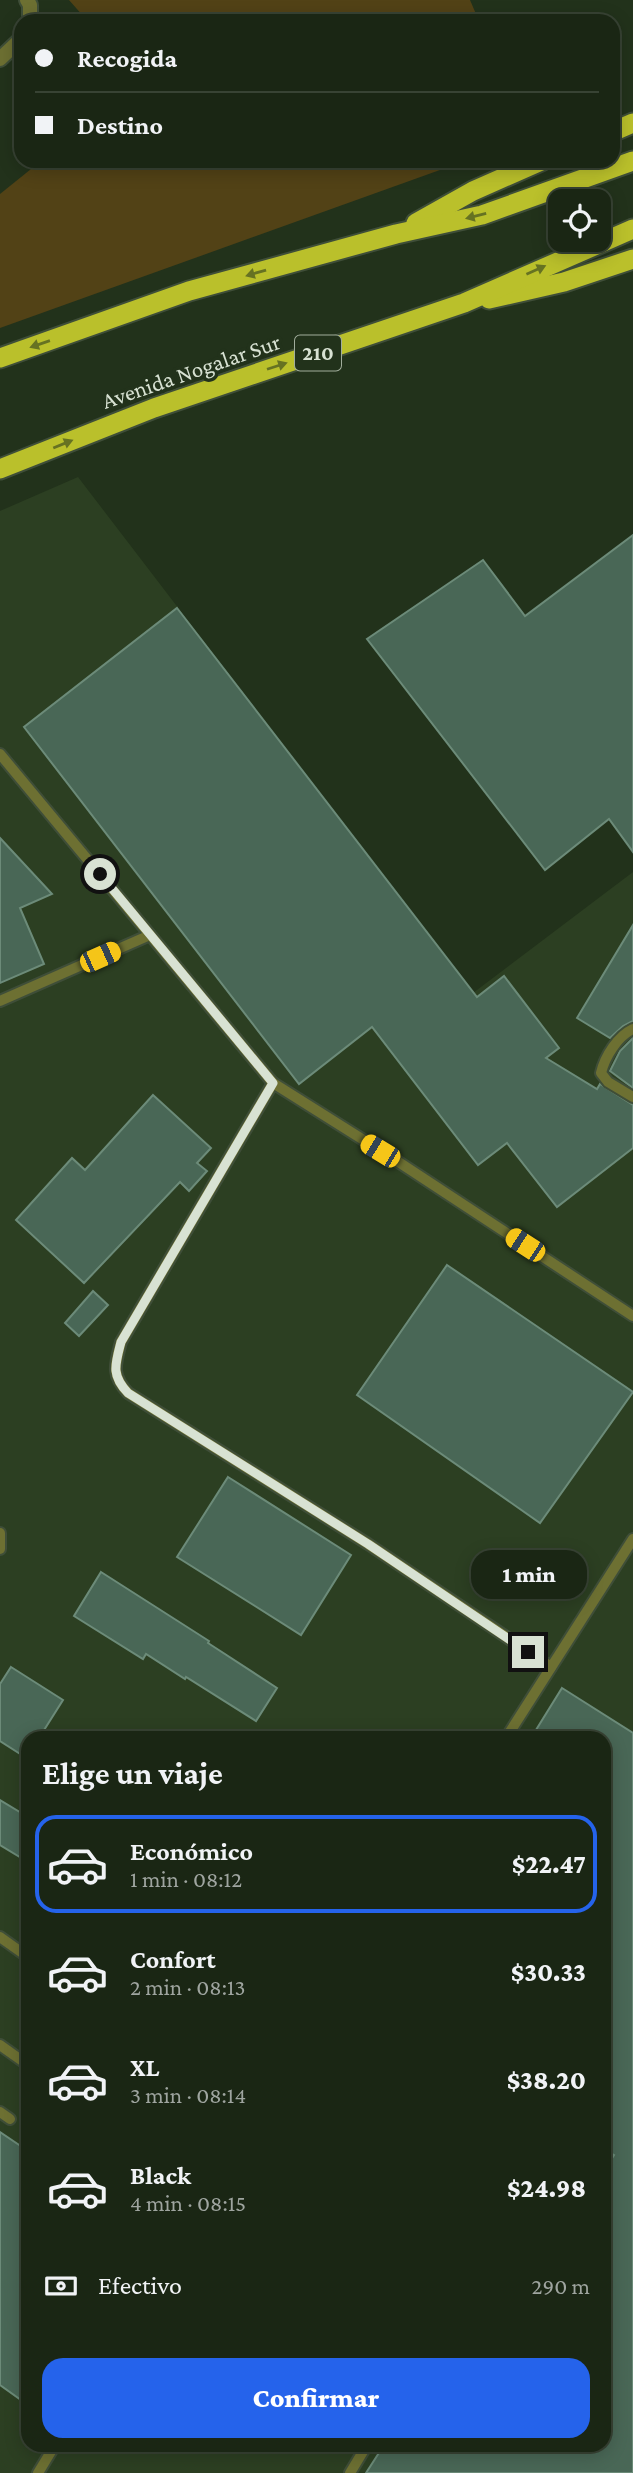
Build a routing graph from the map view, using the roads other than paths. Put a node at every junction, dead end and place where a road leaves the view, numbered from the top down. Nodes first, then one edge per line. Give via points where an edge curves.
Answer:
1 (14, 46) edge
2 (0, 59) edge
3 (525, 168) edge
4 (613, 168) edge
5 (633, 229) edge
6 (396, 234) junction
7 (633, 258) edge
8 (464, 303) junction
9 (0, 358) edge
10 (0, 469) edge
11 (0, 754) edge
12 (150, 934) junction
13 (0, 1001) edge
14 (633, 1029) edge
15 (273, 1083) junction
16 (633, 1097) edge
17 (633, 1316) edge
18 (0, 1533) edge
19 (633, 1539) edge
20 (0, 1549) edge
21 (551, 1667) junction
22 (510, 1731) edge
23 (0, 1937) edge
24 (21, 1952) edge
25 (0, 2045) edge
26 (21, 2060) edge
27 (0, 2112) edge
28 (10, 2119) dead end
29 (51, 2452) edge
30 (364, 2452) edge
31 (38, 2473) edge
32 (350, 2473) edge

1 - 2 street
3 - 6 highway
4 -> 6 highway via 482,215
8 -> 5 highway, Avenida Nogalar Sur / 210
6 -> 9 highway via 189,291
7 - 8 highway via 564,282
10 -> 8 highway, Avenida Nogalar Sur / 210 via 154,408
11 - 12 lane
12 - 13 lane
12 - 15 lane
14 - 16 lane via 623,1033 601,1073
15 - 17 lane
15 - 21 lane via 121,1342 115,1363 117,1381 128,1393 368,1544
18 - 20 lane
19 - 21 lane
21 - 22 lane
23 - 24 lane
25 - 26 lane
27 - 28 lane
29 - 31 lane
30 - 32 lane

